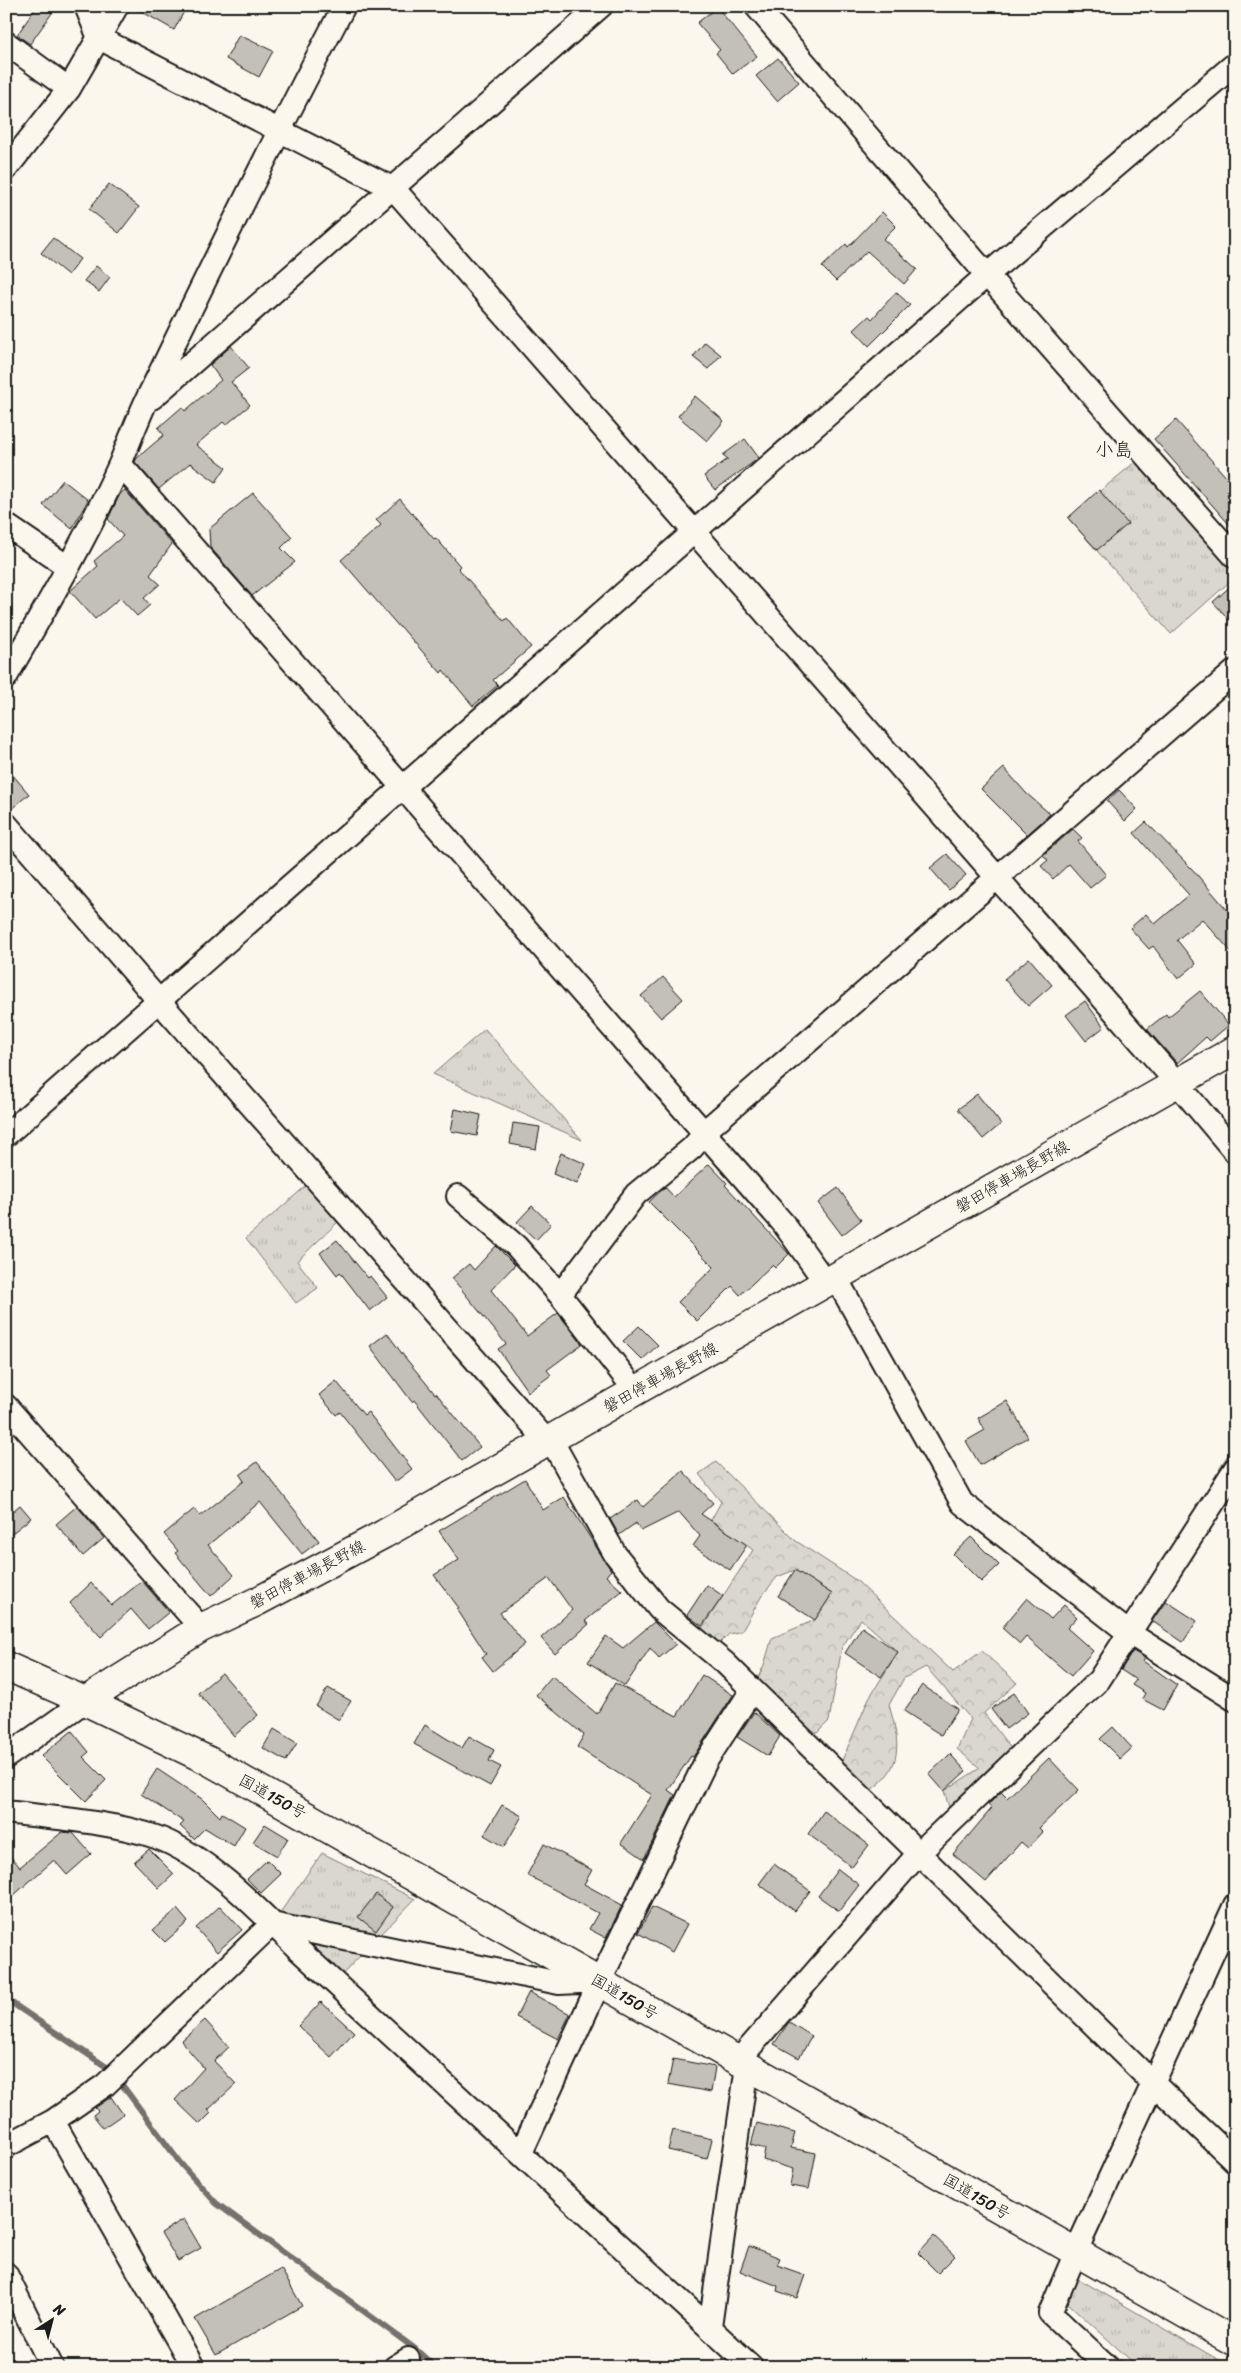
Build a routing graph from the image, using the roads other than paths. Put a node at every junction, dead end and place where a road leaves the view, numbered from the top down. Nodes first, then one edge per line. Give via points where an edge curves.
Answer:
1 (86, 6) edge
2 (118, 6) edge
3 (344, 6) edge
4 (601, 6) edge
5 (756, 6) edge
6 (99, 38) junction
7 (6, 43) edge
8 (1235, 64) edge
9 (69, 89) junction
10 (279, 129) junction
11 (6, 169) edge
12 (394, 189) junction
13 (987, 275) junction
14 (144, 405) junction
15 (120, 464) junction
16 (6, 525) edge
17 (696, 532) junction
18 (1235, 557) edge
19 (68, 567) junction
20 (1235, 671) edge
21 (6, 677) edge
22 (402, 789) junction
23 (6, 824) edge
24 (997, 878) junction
25 (159, 1001) junction
26 (1235, 1050) edge
27 (1178, 1082) junction
28 (704, 1132) junction
29 (6, 1135) edge
30 (1235, 1152) edge
31 (458, 1196) dead end
32 (831, 1280) junction
33 (560, 1295) junction
34 (636, 1391) junction
35 (6, 1406) edge
36 (548, 1439) junction
37 (1235, 1469) edge
38 (200, 1628) junction
39 (1127, 1637) junction
40 (6, 1666) edge
41 (752, 1690) junction
42 (1235, 1700) edge
43 (85, 1701) junction
44 (6, 1757) edge
45 (6, 1812) edge
46 (919, 1853) junction
47 (1235, 1905) edge
48 (272, 1924) junction
49 (600, 1981) junction
50 (742, 2063) junction
51 (1148, 2079) junction
52 (53, 2121) junction
53 (6, 2146) edge
54 (521, 2153) junction
55 (1235, 2161) edge
56 (1076, 2252) junction
57 (6, 2274) edge
58 (710, 2327) junction
59 (1235, 2342) edge
60 (52, 2367) edge
61 (193, 2367) edge
62 (752, 2367) edge
63 (1108, 2367) edge

1 - 6 street
2 - 6 street
3 - 10 street
4 - 12 street
5 - 13 street
6 - 9 street
6 - 10 street
7 - 9 street
8 - 13 street
9 - 11 street
10 - 12 street
10 - 14 street
12 - 14 street
12 - 17 street
13 - 17 street
13 - 18 street
14 - 15 street
15 - 19 street
15 - 22 street
16 - 19 street
17 - 22 street
17 - 24 street
19 - 21 street
20 - 24 street
22 - 25 street
22 - 28 street
23 - 25 street
24 - 27 street
24 - 28 street
25 - 29 street
25 - 36 street
26 - 27 main road, 磐田停車場長野線
27 - 30 street
27 - 32 main road, 磐田停車場長野線
28 - 32 street
28 - 33 street via 692,1148 636,1194
31 - 33 street via 516,1246
32 - 34 main road, 磐田停車場長野線
32 - 39 street via 962,1503
33 - 34 street
34 - 36 main road, 磐田停車場長野線
35 - 38 street
36 - 38 main road, 磐田停車場長野線 via 384,1534
36 - 41 street via 614,1554 659,1609 725,1663
37 - 39 street
38 - 43 main road, 磐田停車場長野線
39 - 42 street
39 - 46 street via 1099,1680
40 - 43 main road, 国道150号
41 - 46 street
41 - 49 street via 706,1761
43 - 44 street
43 - 49 main road, 国道150号 via 209,1760
45 - 48 street via 98,1824 156,1837 187,1852 237,1890
46 - 50 street
46 - 51 street
47 - 51 street
48 - 49 street via 559,1983
48 - 52 street via 105,2085
48 - 54 street
49 - 50 main road, 国道150号
49 - 54 street
50 - 56 main road, 国道150号
50 - 58 street
51 - 55 street
51 - 56 street
52 - 53 street
52 - 61 street
54 - 58 street
56 - 59 main road, 国道150号
56 - 63 street via 1050,2313
57 - 60 street
58 - 62 street

